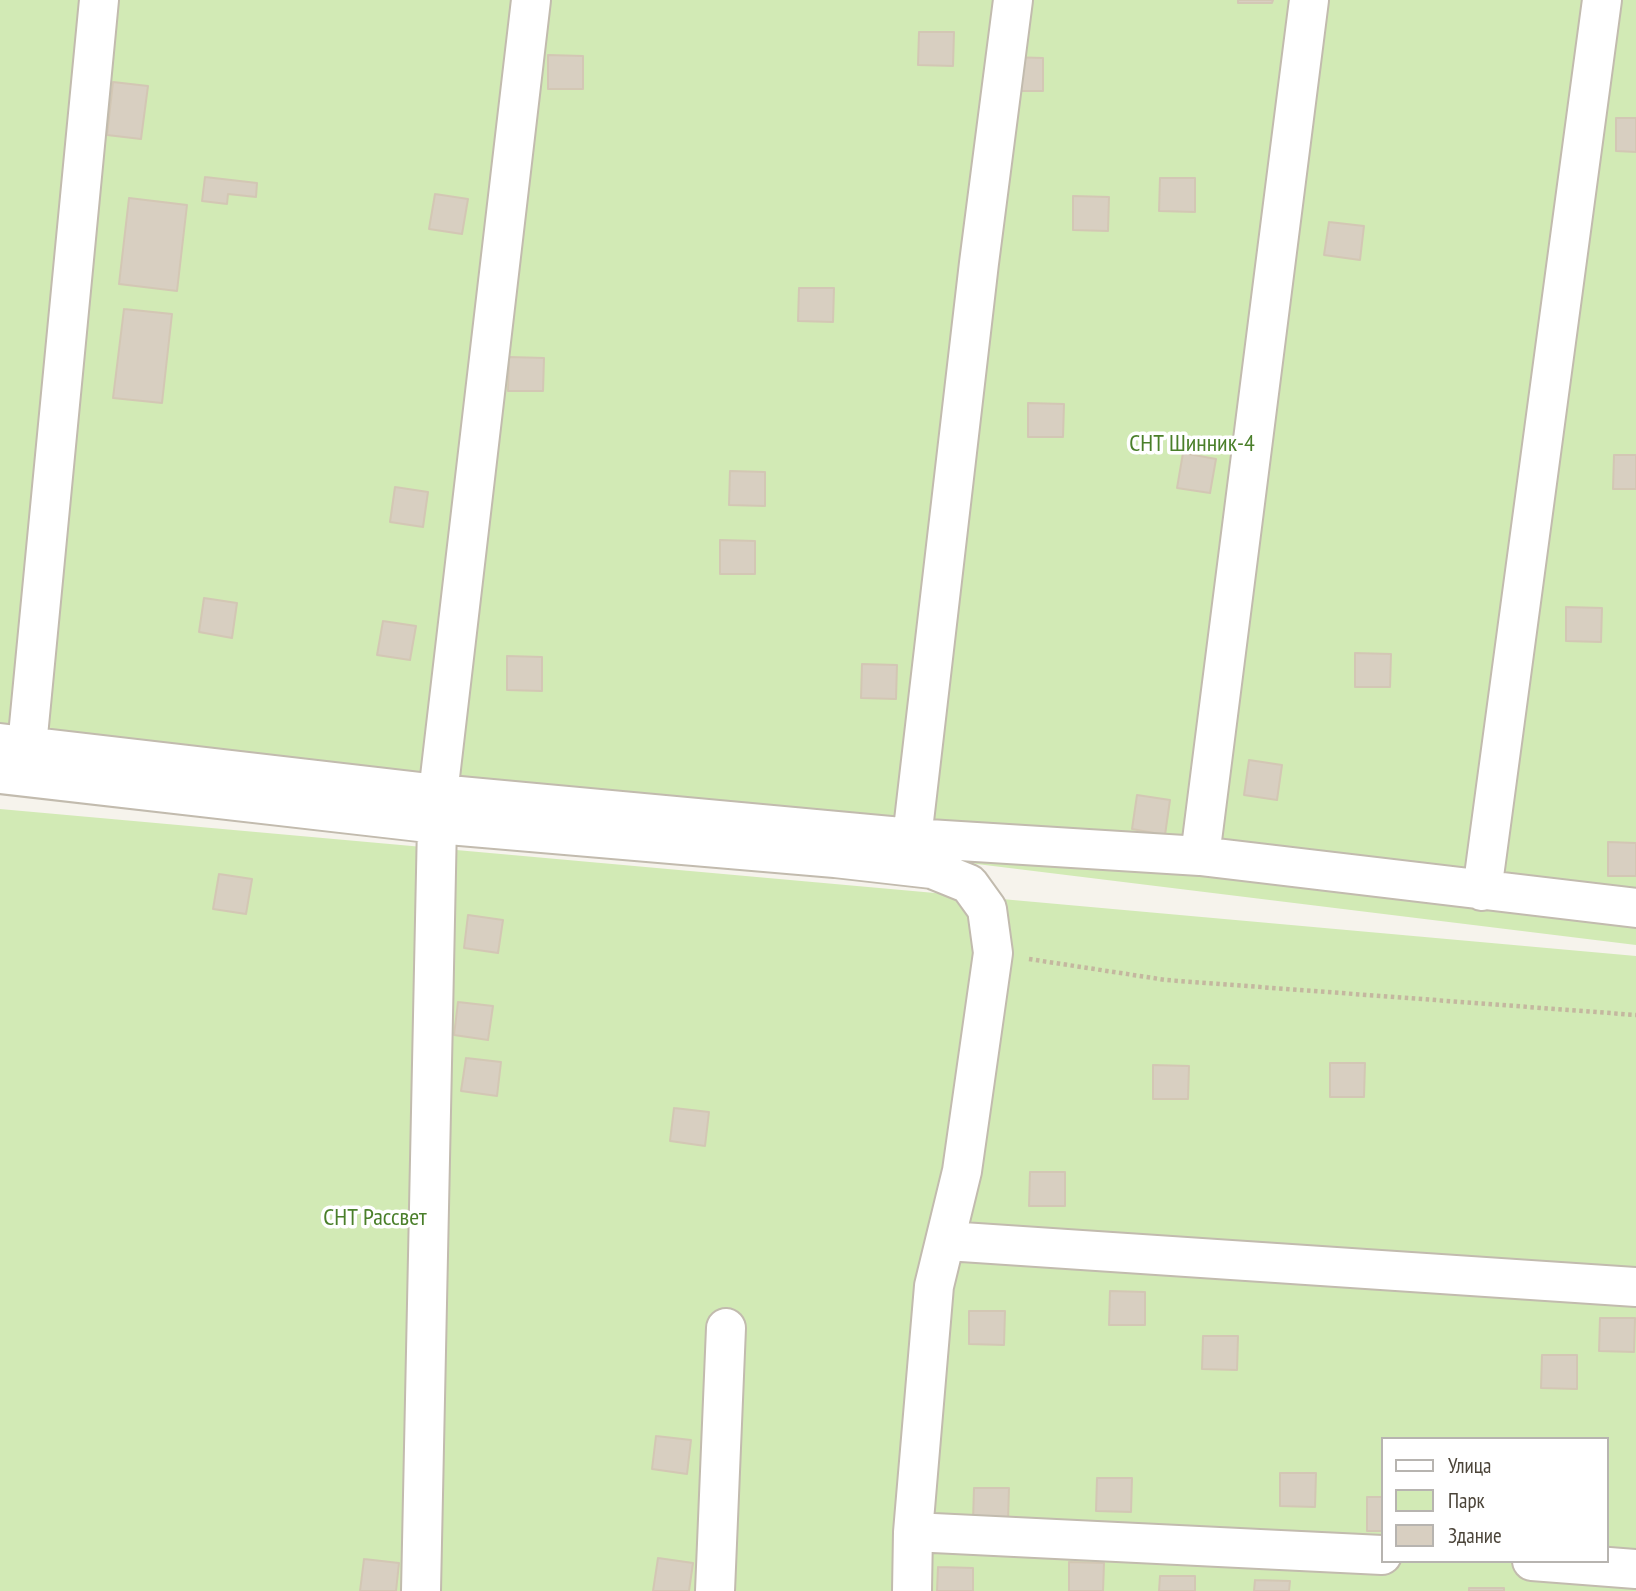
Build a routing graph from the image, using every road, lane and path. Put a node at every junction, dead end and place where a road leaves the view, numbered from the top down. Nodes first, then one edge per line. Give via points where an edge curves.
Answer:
1 (99, 0) edge
2 (531, 0) edge
3 (1013, 0) edge
4 (1309, 0) edge
5 (1602, 0) edge
6 (14, 744) edge
7 (0, 774) edge
8 (438, 809) junction
9 (912, 838) junction
10 (1200, 856) junction
11 (1482, 891) junction
12 (1636, 908) edge
13 (993, 953) junction
14 (1636, 1015) edge
15 (947, 1241) junction
16 (1636, 1287) edge
17 (726, 1328) dead end
18 (913, 1532) junction
19 (1380, 1555) edge
20 (1558, 1563) edge
21 (1636, 1569) edge
22 (421, 1591) edge
23 (715, 1591) edge
24 (912, 1591) edge

1 - 6 lane
2 - 8 lane
3 - 9 lane
4 - 10 lane
5 - 11 lane
6 - 8 lane
7 - 8 lane
8 - 9 lane
8 - 13 lane via 932,869 969,884 987,909
8 - 22 lane
9 - 10 lane
10 - 11 lane
11 - 12 lane
13 - 14 path via 1166,980
13 - 15 lane via 962,1171
15 - 16 lane
15 - 18 lane via 934,1286
17 - 23 lane
18 - 19 lane
18 - 24 lane
20 - 21 lane

